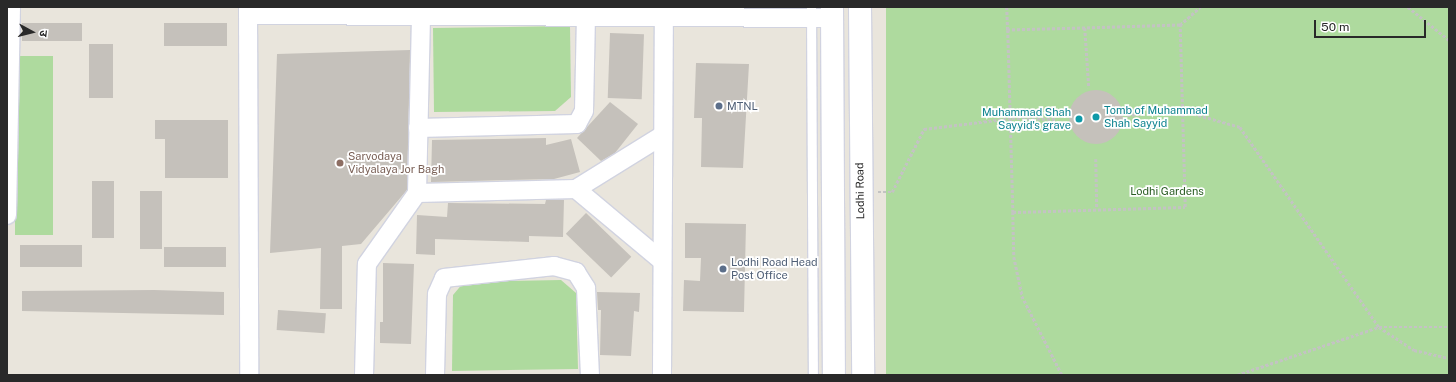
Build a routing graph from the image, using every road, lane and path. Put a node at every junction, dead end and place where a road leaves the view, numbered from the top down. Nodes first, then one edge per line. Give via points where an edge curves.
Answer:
1 (11, 7) edge
2 (860, 7) edge
3 (1007, 7) edge
4 (1200, 7) edge
5 (1408, 7) edge
6 (248, 11) edge
7 (478, 11) edge
8 (402, 13) edge
9 (683, 13) edge
10 (821, 13) edge
11 (586, 17) junction
12 (421, 18) junction
13 (664, 18) junction
14 (1180, 25) junction
15 (1085, 28) junction
16 (1008, 30) junction
17 (1449, 40) edge
18 (1089, 88) dead end
19 (1182, 111) junction
20 (1127, 115) dead end
21 (1010, 118) junction
22 (1055, 119) dead end
23 (418, 128) junction
24 (663, 135) junction
25 (1096, 159) dead end
26 (576, 189) junction
27 (876, 192) dead end
28 (417, 193) junction
29 (1097, 209) junction
30 (1013, 212) junction
31 (7, 215) edge
32 (662, 261) junction
33 (1379, 327) junction
34 (1449, 327) edge
35 (1449, 358) edge
36 (248, 375) edge
37 (364, 375) edge
38 (435, 375) edge
39 (590, 375) edge
40 (662, 375) edge
41 (813, 375) edge
42 (834, 375) edge
43 (863, 375) edge
44 (1062, 375) edge
45 (1237, 375) edge

1 - 31 street
2 - 43 main road, Lodhi Road
3 - 16 path
4 - 14 path
5 - 17 path
6 - 8 street
6 - 36 street
7 - 11 street
7 - 12 street
8 - 12 street
9 - 10 street
9 - 13 street
10 - 41 lane
10 - 42 main road
11 - 13 street
11 - 23 street via 584,112 577,124
12 - 23 street
13 - 24 street
14 - 15 path
14 - 19 path
15 - 16 path
15 - 18 path
16 - 21 path
19 - 20 path
19 - 29 path via 1185,207
19 - 33 path via 1240,127
21 - 22 path
21 - 27 path via 924,128 892,192
21 - 30 path
23 - 28 street
24 - 26 street
24 - 32 street
25 - 29 path
26 - 28 street
26 - 32 street
28 - 37 street via 367,264
29 - 30 path
30 - 44 path via 1014,257 1022,296
32 - 40 street
33 - 34 path
33 - 35 path via 1414,350
33 - 45 path
38 - 39 street via 437,294 444,278 554,266 576,272 586,288

